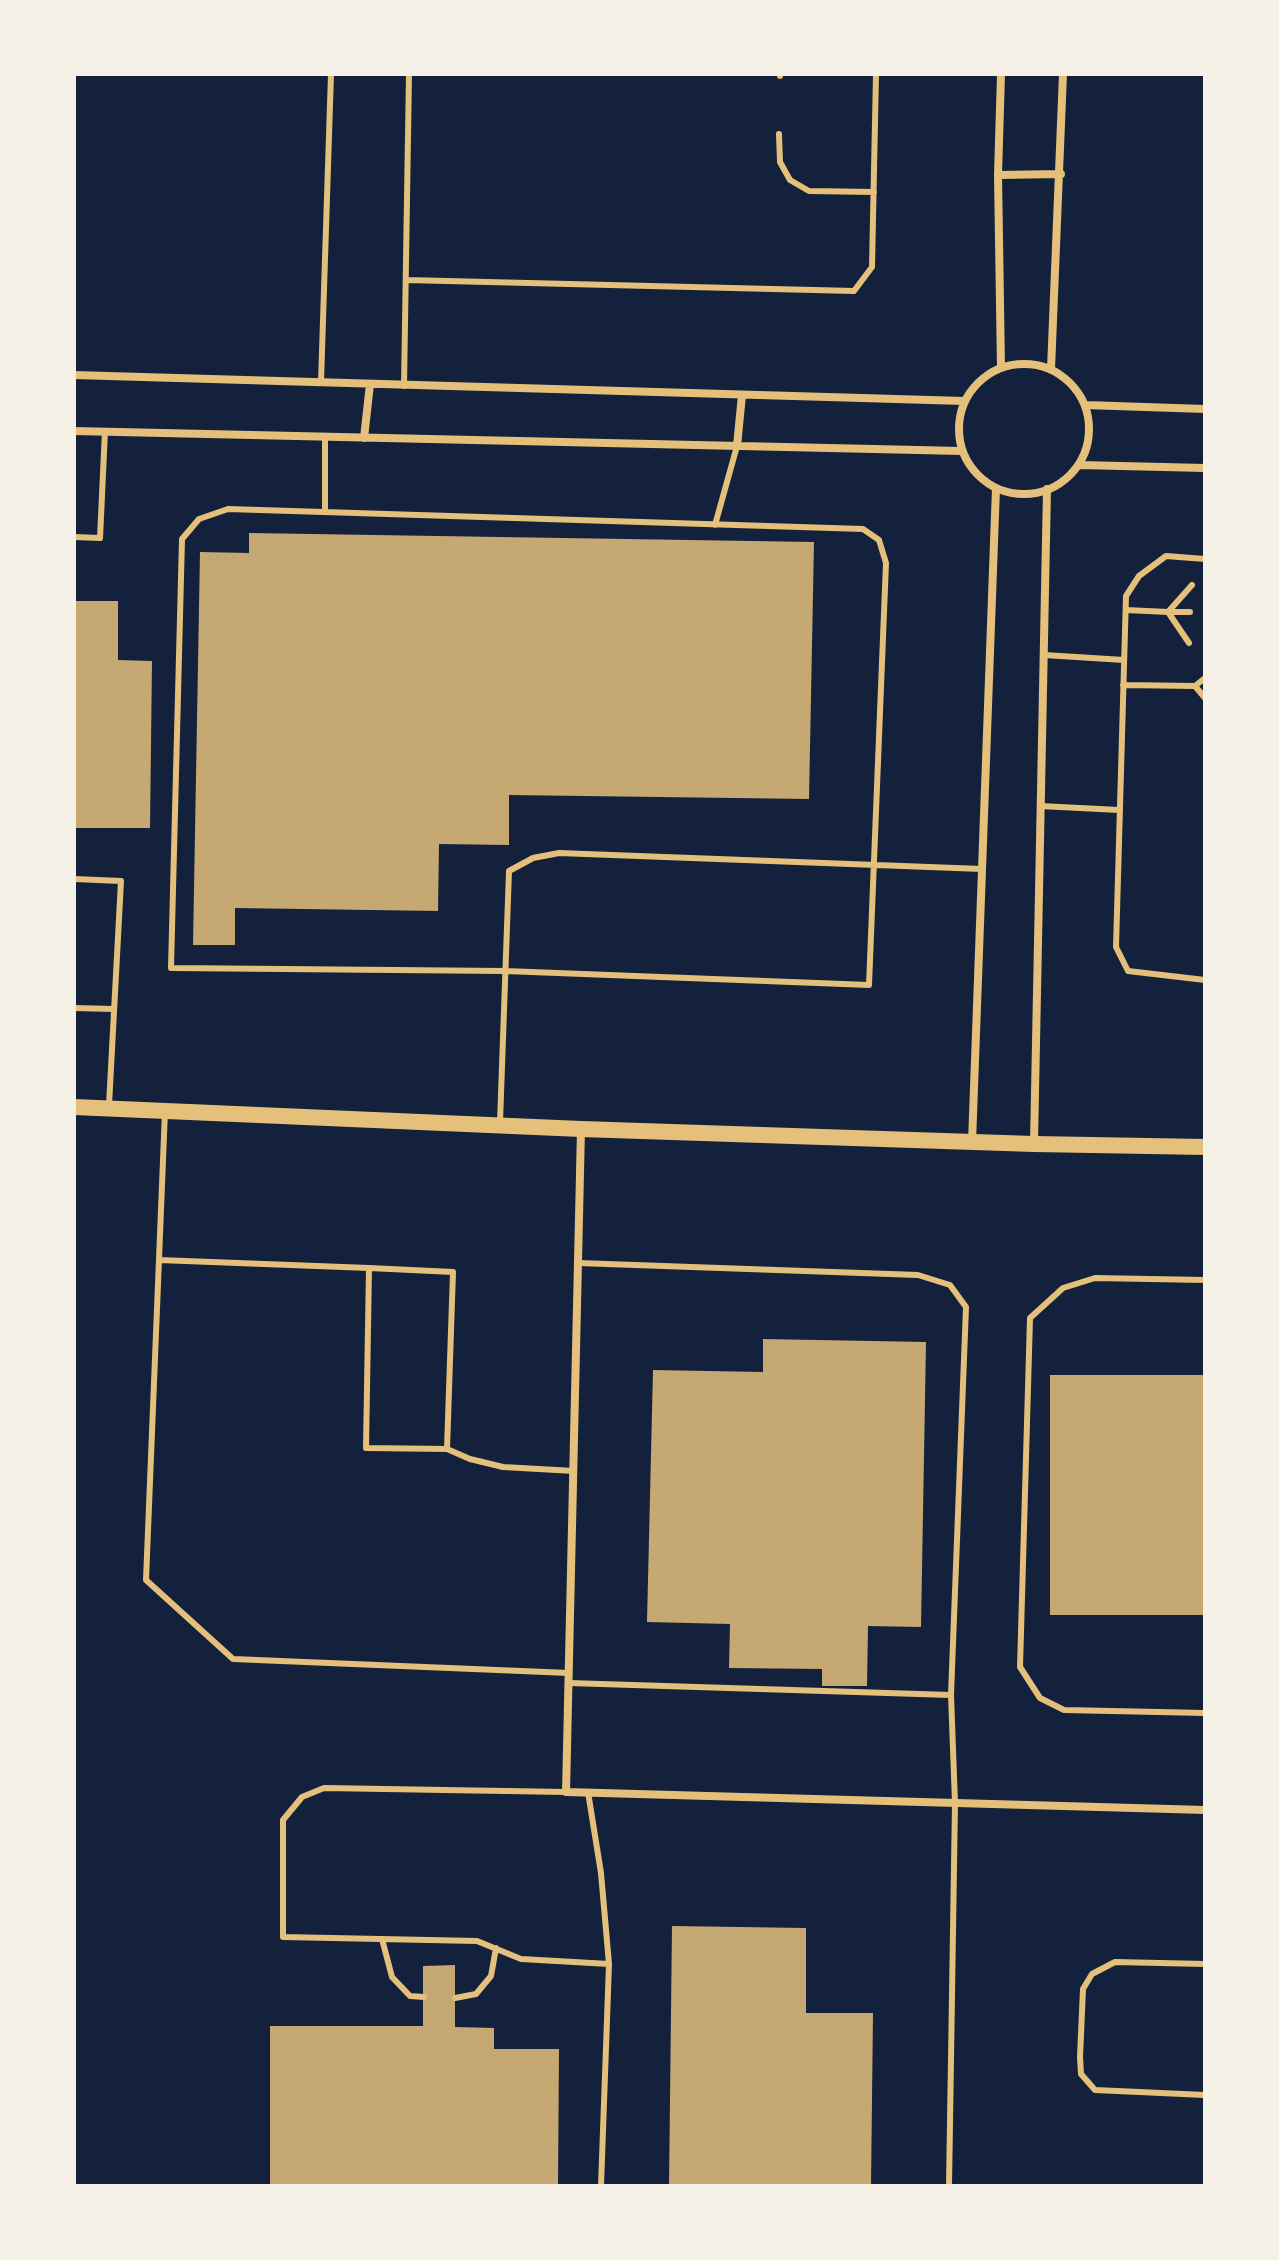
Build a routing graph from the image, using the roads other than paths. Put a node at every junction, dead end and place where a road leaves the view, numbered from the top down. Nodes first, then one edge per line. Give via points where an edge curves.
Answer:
1 (331, 74) edge
2 (409, 74) edge
3 (876, 74) edge
4 (1001, 74) edge
5 (1063, 74) edge
6 (779, 134) dead end
7 (1061, 174) junction
8 (998, 175) junction
9 (874, 192) junction
10 (406, 280) junction
11 (1001, 368) junction
12 (1051, 369) junction
13 (74, 375) edge
14 (321, 382) junction
15 (370, 384) junction
16 (404, 386) junction
17 (742, 395) junction
18 (964, 401) junction
19 (1085, 405) junction
20 (1205, 409) edge
21 (74, 431) edge
22 (105, 431) junction
23 (325, 437) junction
24 (364, 438) junction
25 (737, 446) junction
26 (962, 451) junction
27 (1079, 465) junction
28 (1205, 468) edge
29 (996, 488) junction
30 (1047, 489) junction
31 (325, 512) junction
32 (715, 525) junction
33 (74, 537) edge
34 (1205, 559) edge
35 (1192, 585) dead end
36 (1126, 610) junction
37 (1168, 612) junction
38 (1190, 612) dead end
39 (1189, 643) dead end
40 (1044, 655) junction
41 (1124, 660) junction
42 (1205, 678) edge
43 (1123, 685) junction
44 (1195, 686) junction
45 (1205, 688) edge
46 (1205, 698) edge
47 (1040, 806) junction
48 (1119, 810) junction
49 (873, 865) junction
50 (982, 869) junction
51 (74, 879) edge
52 (505, 971) junction
53 (1205, 980) edge
54 (74, 1008) edge
55 (114, 1009) junction
56 (74, 1107) edge
57 (109, 1109) junction
58 (165, 1111) junction
59 (500, 1126) junction
60 (581, 1129) junction
61 (972, 1142) junction
62 (1034, 1144) junction
63 (1205, 1147) edge
64 (159, 1260) junction
65 (578, 1263) junction
66 (369, 1268) junction
67 (1205, 1280) edge
68 (447, 1449) junction
69 (574, 1471) junction
70 (569, 1678) junction
71 (951, 1695) junction
72 (1205, 1713) edge
73 (566, 1792) junction
74 (588, 1792) junction
75 (955, 1803) junction
76 (1205, 1810) edge
77 (382, 1939) junction
78 (496, 1948) junction
79 (609, 1964) junction
80 (1205, 1964) edge
81 (424, 1997) dead end
82 (455, 1998) dead end
83 (1205, 2095) edge
84 (601, 2186) edge
85 (949, 2186) edge

1 - 14 lane
2 - 10 lane
3 - 9 lane
4 - 8 street
5 - 7 street
6 - 9 lane via 780,162 790,180 809,191
7 - 8 street
7 - 12 street
8 - 11 street
9 - 10 lane via 872,267 854,291
10 - 16 lane
11 - 12 street via 1026,363
11 - 18 street via 979,381
12 - 19 street via 1071,384
13 - 14 street
14 - 15 street
15 - 16 street
15 - 24 street
16 - 17 street
17 - 18 street
17 - 25 street
18 - 26 street via 958,426
19 - 20 street
19 - 27 street via 1090,425
21 - 22 street
22 - 23 street
22 - 33 lane via 100,538
23 - 24 street
23 - 31 lane
24 - 25 street
25 - 26 street
25 - 32 lane
26 - 29 street via 976,473
27 - 28 street
27 - 30 street
29 - 30 street via 1021,494
29 - 50 street
30 - 40 street
31 - 32 lane
31 - 52 lane via 228,509 199,519 182,539 171,968
32 - 49 lane via 863,529 879,540 886,563
34 - 36 lane via 1166,556 1139,576 1126,596
35 - 37 lane
36 - 37 lane
36 - 41 lane
37 - 38 lane
37 - 39 lane
40 - 41 lane
40 - 47 street
41 - 43 lane
42 - 44 lane
43 - 44 lane
43 - 48 lane
44 - 45 lane
44 - 46 lane
47 - 48 lane
47 - 62 street
48 - 53 lane via 1116,947 1128,971
49 - 50 lane
49 - 52 lane via 559,853 533,858 509,871
49 - 52 lane via 869,985
50 - 61 street
51 - 55 lane via 121,881
52 - 59 lane
54 - 55 lane
55 - 57 lane
56 - 57 main road
57 - 58 main road
58 - 59 main road
58 - 64 lane
59 - 60 main road
60 - 61 main road
60 - 65 street
61 - 62 main road
62 - 63 main road
64 - 66 lane
64 - 70 lane via 146,1580 233,1659
65 - 69 street
65 - 71 lane via 918,1275 950,1285 966,1307
66 - 68 lane via 366,1448
66 - 68 lane via 453,1272
67 - 72 lane via 1095,1278 1063,1288 1030,1318 1020,1667 1040,1698 1064,1710
68 - 69 lane via 503,1467
69 - 70 street
70 - 71 lane
70 - 73 street
71 - 75 lane
73 - 74 street
73 - 77 lane via 324,1788 302,1797 283,1820 283,1937
74 - 75 street
74 - 79 lane
75 - 76 street
75 - 85 lane
77 - 78 lane via 477,1941
77 - 81 lane via 392,1977 410,1996
78 - 79 lane via 521,1959
78 - 82 lane via 491,1976 476,1994
79 - 84 lane
80 - 83 lane via 1115,1962 1092,1974 1083,1989 1080,2057 1081,2074 1095,2090

